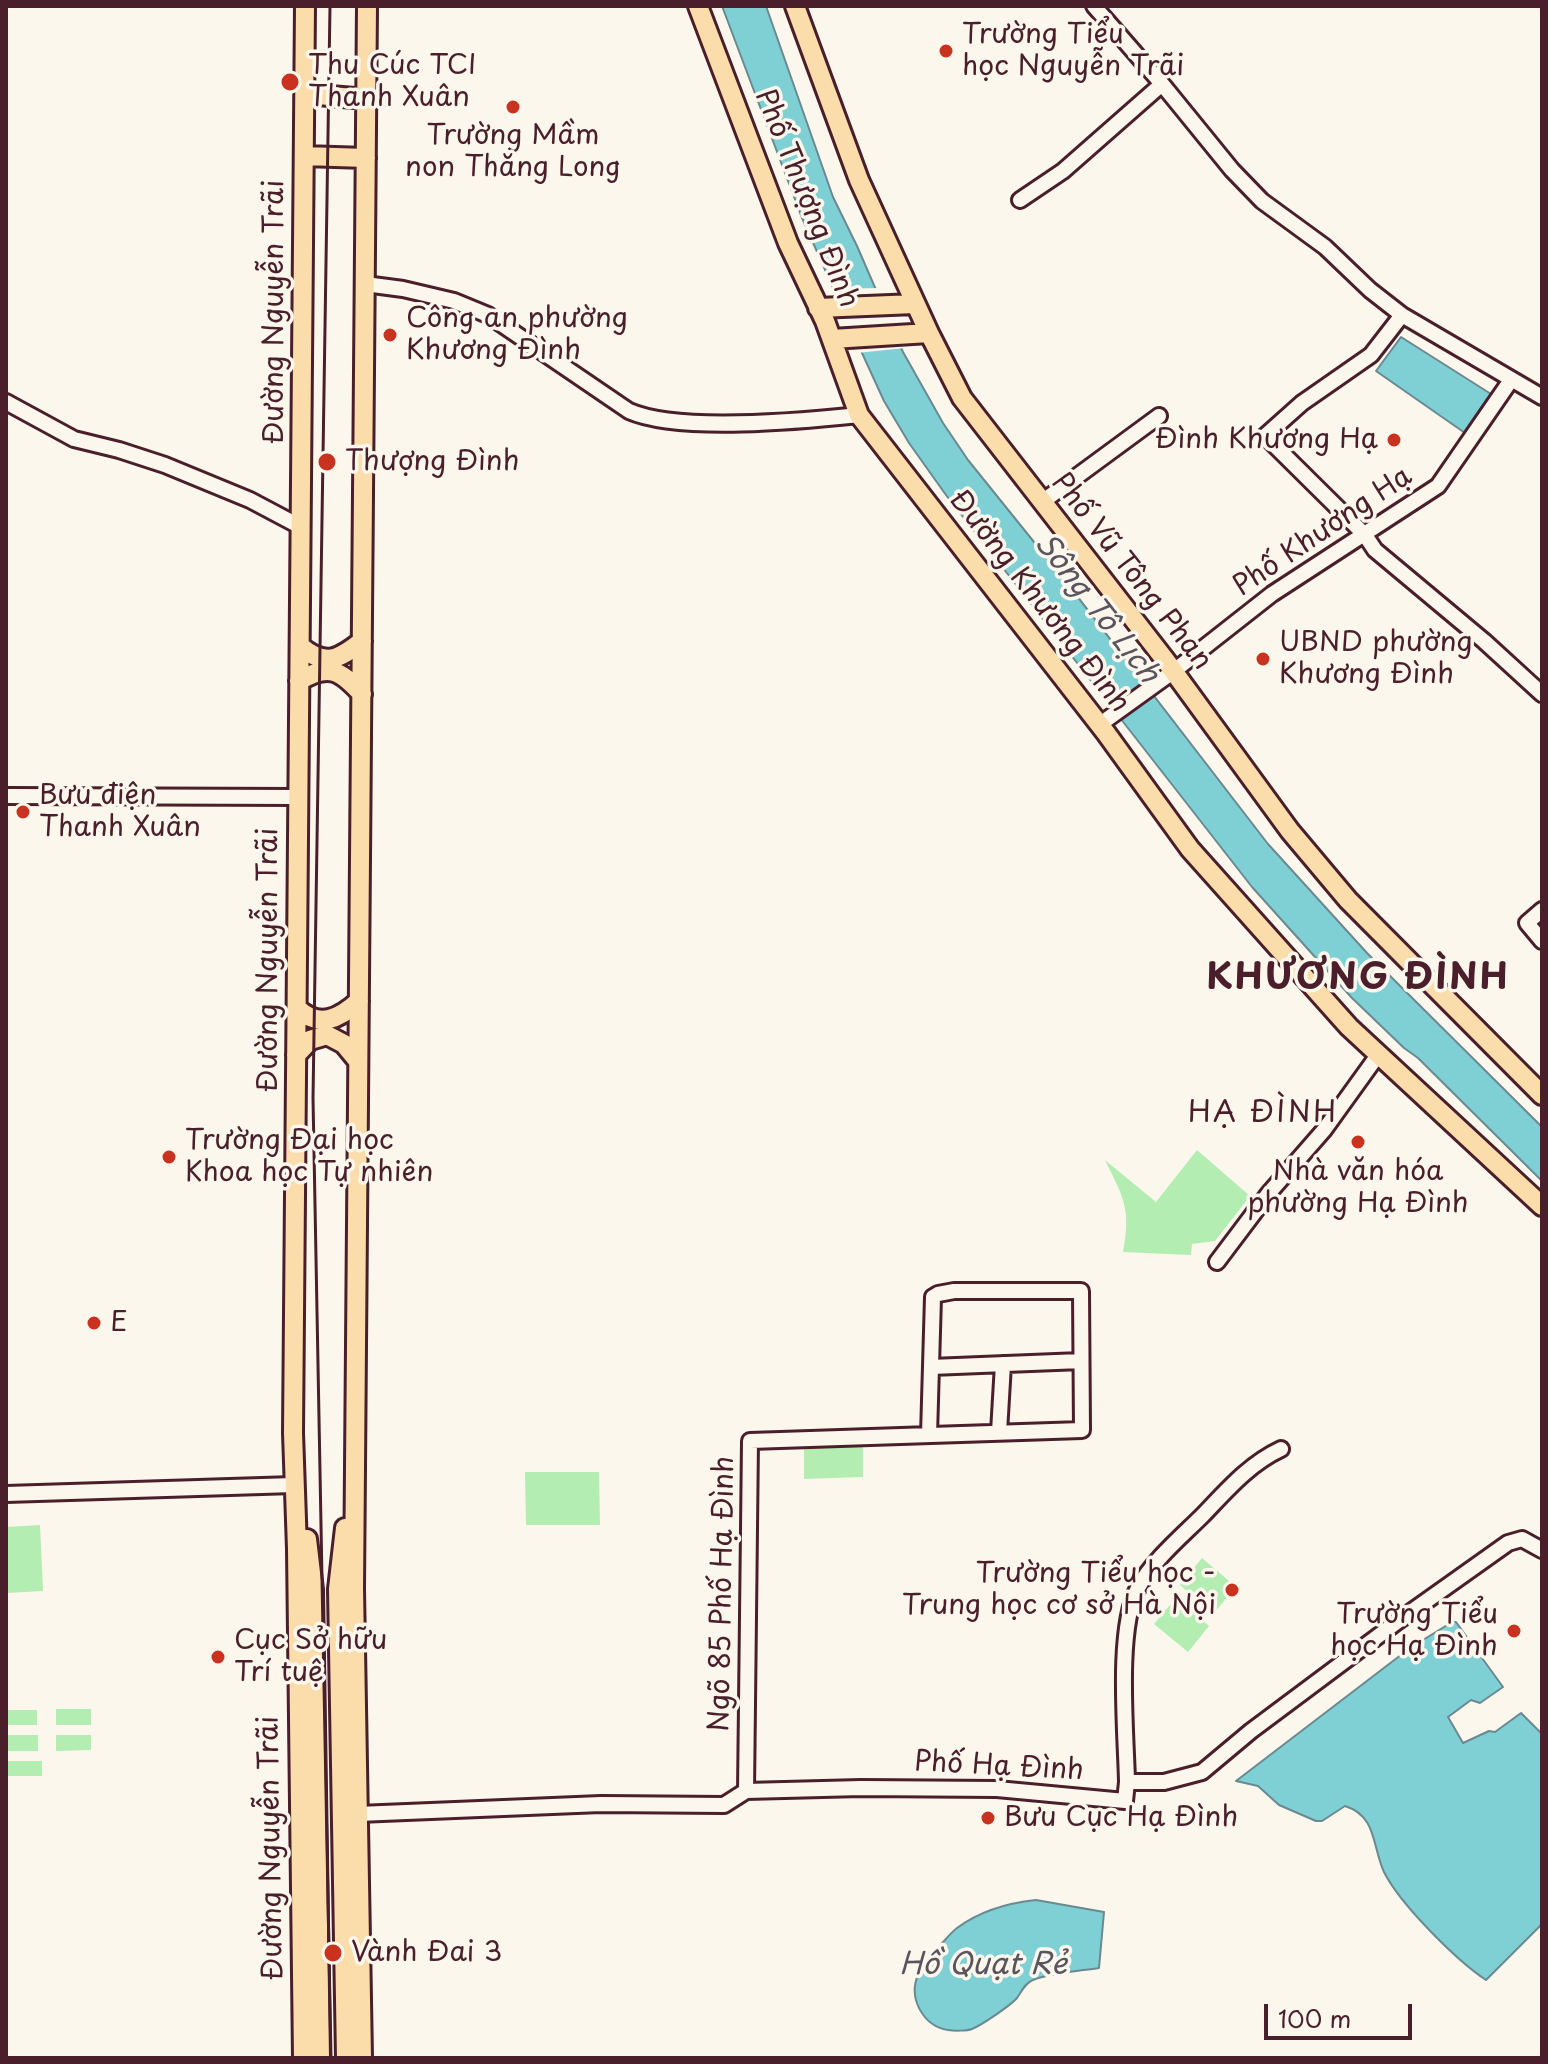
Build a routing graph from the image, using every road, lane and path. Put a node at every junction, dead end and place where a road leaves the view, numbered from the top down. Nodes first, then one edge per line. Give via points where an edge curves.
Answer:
1 (304, 6) edge
2 (367, 6) edge
3 (698, 6) edge
4 (795, 6) edge
5 (1094, 6) edge
6 (1162, 84) junction
7 (305, 94) junction
8 (367, 99) junction
9 (304, 156) junction
10 (366, 158) junction
11 (1020, 200) dead end
12 (365, 284) junction
13 (915, 304) junction
14 (818, 308) junction
15 (1402, 315) junction
16 (929, 333) junction
17 (838, 339) junction
18 (1511, 380) junction
19 (1542, 397) edge
20 (6, 402) edge
21 (859, 415) junction
22 (1159, 416) dead end
23 (1042, 502) junction
24 (301, 527) junction
25 (1365, 535) junction
26 (362, 641) junction
27 (300, 646) junction
28 (1168, 675) junction
29 (299, 681) junction
30 (362, 694) junction
31 (1542, 694) edge
32 (1104, 722) junction
33 (7, 793) edge
34 (298, 797) junction
35 (1542, 910) edge
36 (1542, 941) edge
37 (359, 1001) junction
38 (297, 1008) junction
39 (296, 1055) junction
40 (1378, 1055) junction
41 (358, 1061) junction
42 (1540, 1090) edge
43 (1542, 1206) edge
44 (1217, 1262) dead end
45 (1081, 1361) junction
46 (1003, 1364) junction
47 (931, 1367) junction
48 (999, 1432) junction
49 (293, 1433) junction
50 (355, 1434) junction
51 (929, 1435) junction
52 (1281, 1449) dead end
53 (294, 1485) junction
54 (6, 1494) edge
55 (1542, 1550) edge
56 (1127, 1782) junction
57 (746, 1791) junction
58 (358, 1814) junction
59 (306, 2057) edge
60 (346, 2058) edge
61 (362, 2058) edge

1 - 7 main road, Đường Nguyễn Trãi
2 - 8 main road
3 - 14 main road, Phố Thượng Đình
4 - 13 main road, Phố Vũ Tông Phan via 859,180
5 - 6 street
6 - 11 street via 1063,171
6 - 15 street via 1262,201 1325,247
7 - 8 main road
7 - 9 main road, Đường Nguyễn Trãi
8 - 10 main road
9 - 10 main road
9 - 24 main road, Đường Nguyễn Trãi
10 - 12 main road
12 - 21 street via 454,301 488,315 648,419 721,423
12 - 26 main road
13 - 14 main road
13 - 16 main road, Phố Vũ Tông Phan
14 - 17 main road, Phố Thượng Đình
15 - 18 street
15 - 25 street via 1371,355 1265,436
16 - 17 main road
16 - 23 main road, Phố Vũ Tông Phan via 962,398
17 - 21 main road, Phố Thượng Đình
18 - 19 street
18 - 25 street, Phố Khương Hạ via 1438,486
20 - 24 street via 74,439 165,465
21 - 32 main road, Đường Khương Đình
22 - 23 street
23 - 28 main road, Phố Vũ Tông Phan
24 - 27 main road, Đường Nguyễn Trãi
25 - 28 street, Phố Khương Hạ via 1272,594
25 - 31 street via 1375,550
26 - 27 main road via 338,658 318,659
26 - 30 main road
27 - 29 main road, Đường Nguyễn Trãi
28 - 32 street, Phố Khương Hạ
28 - 42 main road, Phố Vũ Tông Phan via 1348,900
29 - 30 main road via 328,670 348,679
29 - 34 main road, Đường Nguyễn Trãi
30 - 37 main road
32 - 40 main road, Đường Khương Đình via 1190,849
33 - 34 street
34 - 38 main road, Đường Nguyễn Trãi
35 - 36 street via 1527,923
37 - 38 main road via 331,1019 312,1019
37 - 41 main road
38 - 39 main road, Đường Nguyễn Trãi
39 - 41 main road via 310,1040 327,1035 344,1044
39 - 49 main road, Đường Nguyễn Trãi
40 - 43 main road, Đường Khương Đình
40 - 44 street
41 - 50 main road
45 - 46 street
45 - 47 street via 1081,1291 954,1291 933,1297
45 - 48 street, Ngõ 85 Phố Hạ Đình via 1082,1430
46 - 47 street
46 - 48 street
47 - 51 street
48 - 51 street, Ngõ 85 Phố Hạ Đình
49 - 53 main road, Đường Nguyễn Trãi
49 - 59 main road via 313,1590
50 - 58 main road
50 - 60 main road via 338,1589
51 - 57 street, Ngõ 85 Phố Hạ Đình via 750,1441
52 - 56 street via 1260,1459 1227,1491 1138,1588 1125,1671
53 - 54 street
53 - 59 main road, Đường Nguyễn Trãi
55 - 56 street via 1522,1539 1490,1554 1202,1772 1164,1782
56 - 57 street, Phố Hạ Đình via 1125,1801 997,1789
57 - 58 street, Phố Hạ Đình via 724,1805 601,1804
58 - 61 main road

